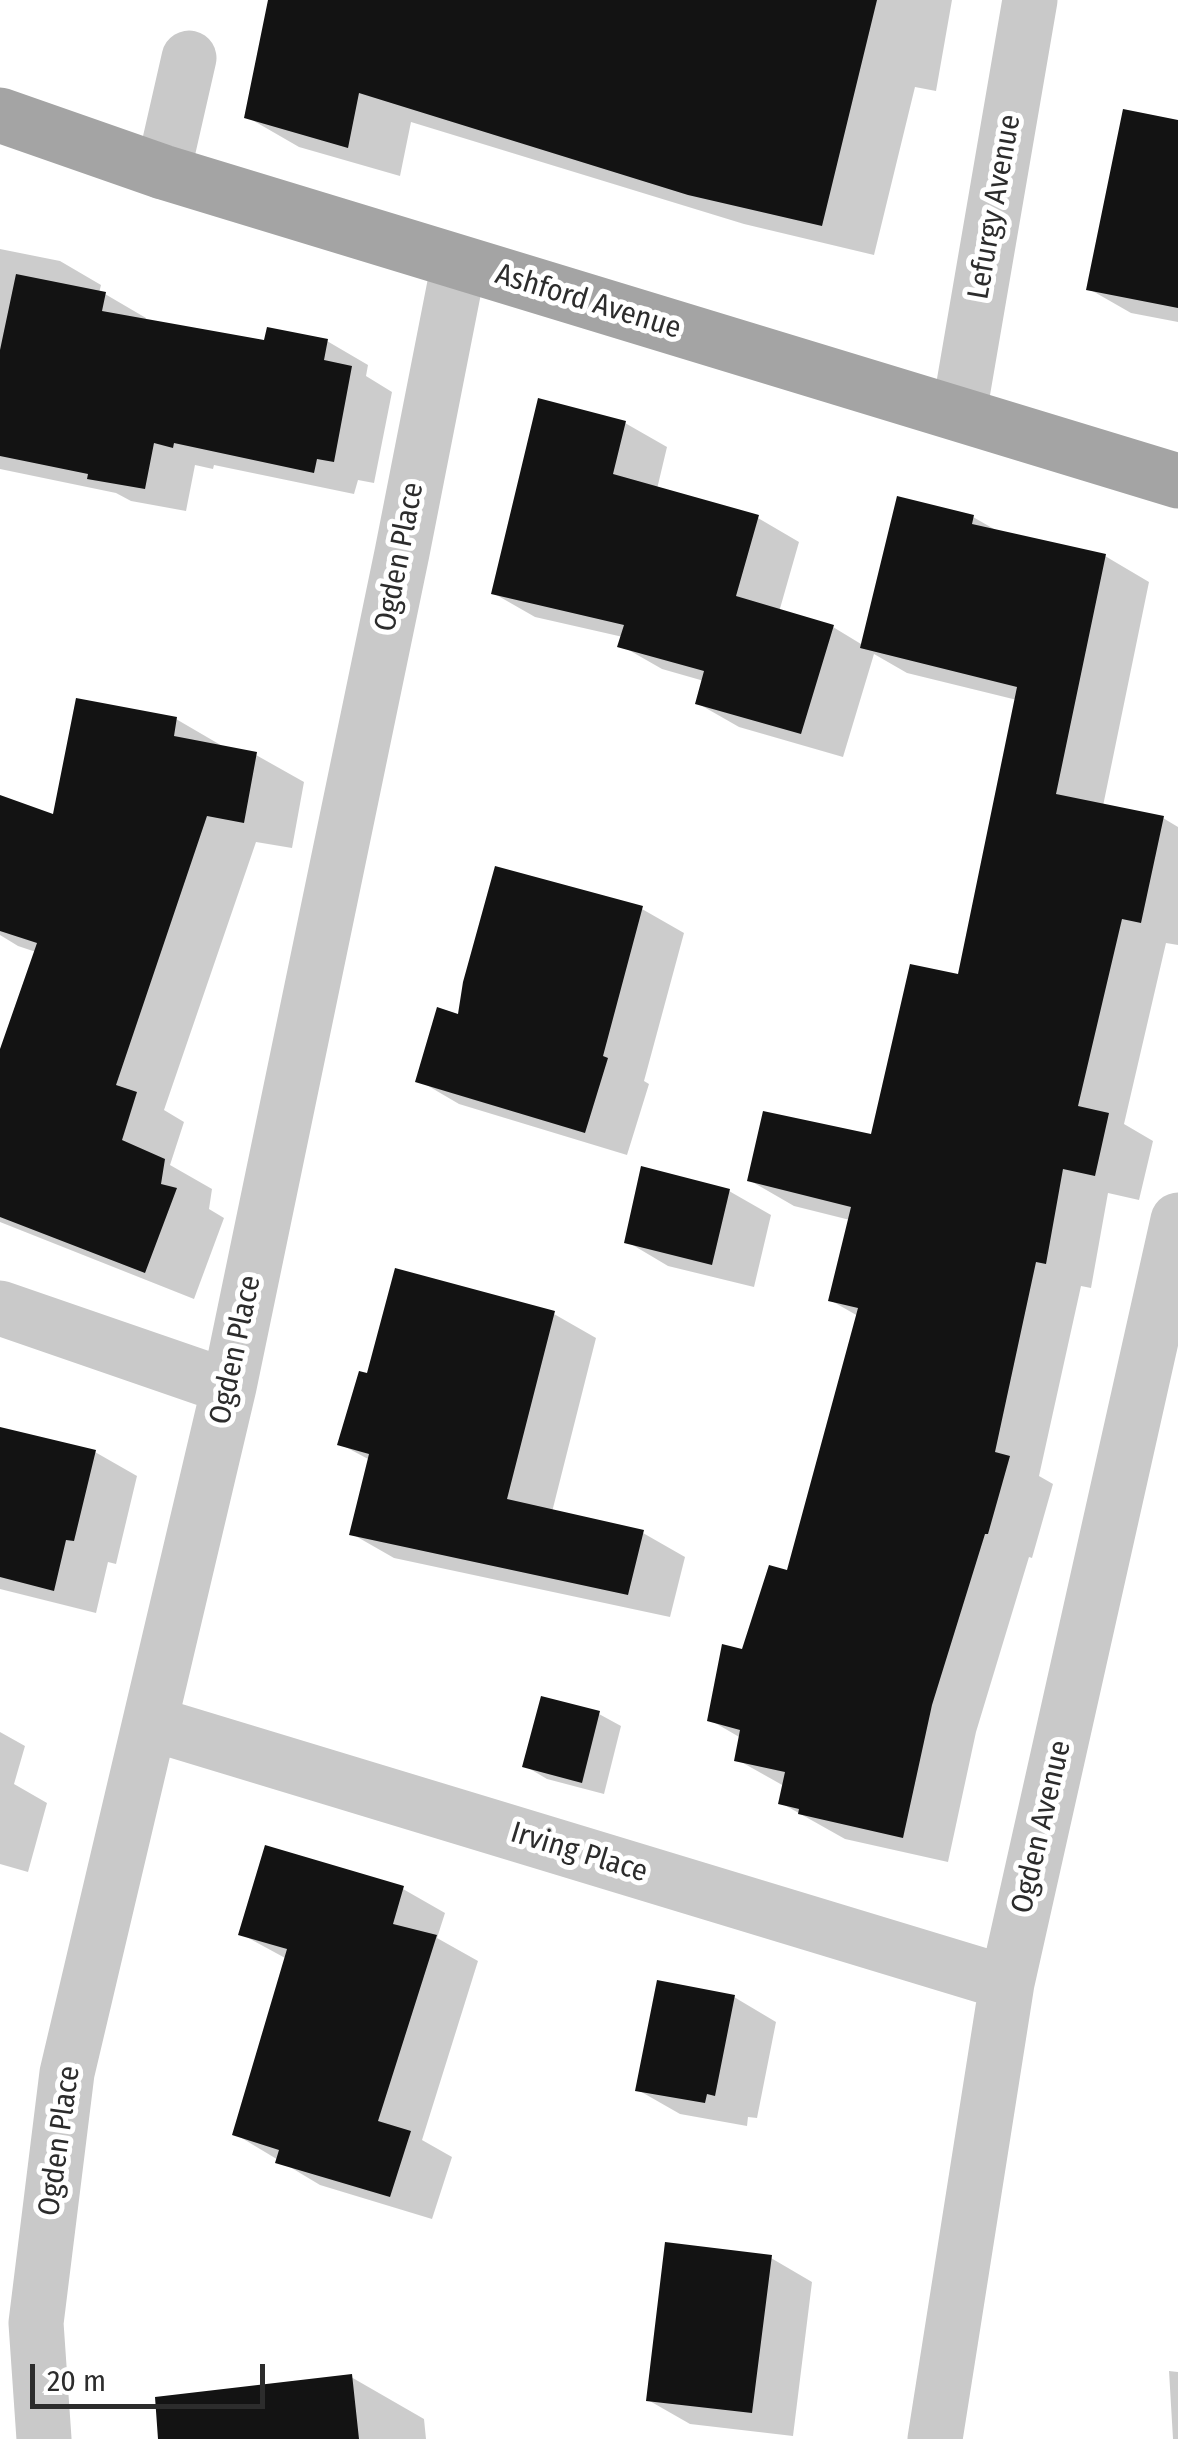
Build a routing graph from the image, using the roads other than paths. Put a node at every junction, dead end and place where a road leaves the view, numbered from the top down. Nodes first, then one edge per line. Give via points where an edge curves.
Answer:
1 (1030, 0) edge
2 (189, 58) dead end
3 (0, 116) edge
4 (163, 172) junction
5 (459, 263) junction
6 (959, 413) junction
7 (1178, 480) edge
8 (1178, 1220) edge
9 (0, 1308) edge
10 (230, 1388) junction
11 (150, 1723) junction
12 (1007, 1984) junction
13 (44, 2439) edge
14 (934, 2439) edge

1 - 6 street, Lefurgy Avenue
2 - 4 street
3 - 4 main road, Ashford Avenue
4 - 5 main road, Ashford Avenue
5 - 6 main road, Ashford Avenue
5 - 10 street, Ogden Place
6 - 7 main road, Ashford Avenue
8 - 12 street, Ogden Avenue
9 - 10 street
10 - 11 street, Ogden Place
11 - 12 street, Irving Place
11 - 13 street, Ogden Place via 68,2073 36,2323
12 - 14 street, Ogden Avenue

